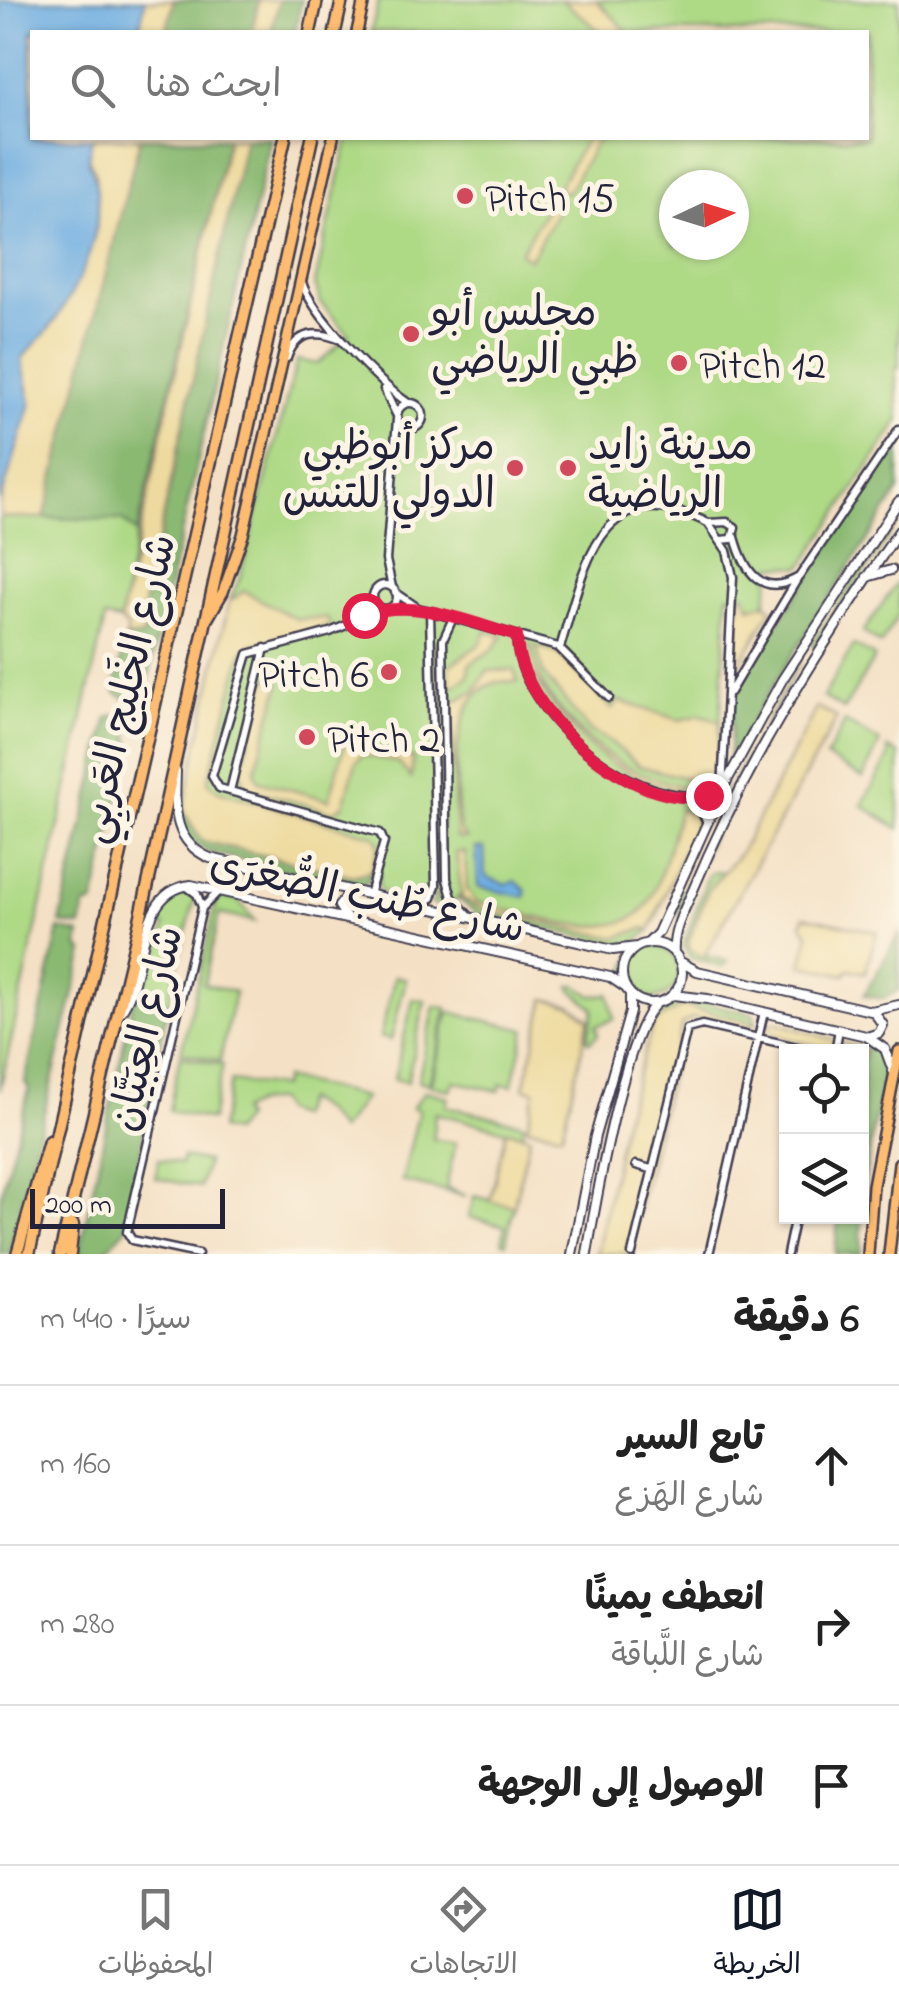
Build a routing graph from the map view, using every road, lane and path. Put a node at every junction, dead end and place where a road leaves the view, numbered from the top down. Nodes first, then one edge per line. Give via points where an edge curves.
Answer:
1 (317, 0) edge
2 (342, 0) edge
3 (364, 0) edge
4 (310, 30) edge
5 (335, 30) edge
6 (357, 30) edge
7 (285, 140) edge
8 (312, 140) edge
9 (333, 140) edge
10 (302, 276) junction
11 (342, 340) junction
12 (381, 384) junction
13 (276, 387) junction
14 (407, 402) junction
15 (397, 418) junction
16 (410, 429) junction
17 (899, 429) edge
18 (395, 448) junction
19 (899, 500) edge
20 (708, 523) junction
21 (898, 532) edge
22 (735, 536) junction
23 (720, 540) junction
24 (899, 548) edge
25 (386, 560) junction
26 (891, 570) dead end
27 (799, 577) junction
28 (867, 578) junction
29 (394, 590) junction
30 (374, 592) junction
31 (386, 608) junction
32 (418, 608) junction
33 (430, 611) junction
34 (357, 618) junction
35 (453, 618) junction
36 (203, 624) junction
37 (517, 636) junction
38 (265, 648) junction
39 (560, 648) junction
40 (728, 696) junction
41 (609, 698) dead end
42 (178, 748) junction
43 (722, 790) junction
44 (230, 791) junction
45 (694, 798) junction
46 (706, 822) junction
47 (184, 886) junction
48 (224, 890) junction
49 (355, 892) junction
50 (369, 895) junction
51 (418, 906) junction
52 (202, 908) junction
53 (470, 917) junction
54 (347, 920) junction
55 (648, 944) junction
56 (637, 947) junction
57 (676, 957) junction
58 (628, 991) junction
59 (673, 995) junction
60 (657, 1003) junction
61 (899, 1005) edge
62 (871, 1011) junction
63 (764, 1012) junction
64 (119, 1014) junction
65 (866, 1036) junction
66 (758, 1037) junction
67 (786, 1044) edge
68 (899, 1052) edge
69 (893, 1071) junction
70 (59, 1122) junction
71 (899, 1163) edge
72 (636, 1165) dead end
73 (652, 1169) junction
74 (74, 1204) junction
75 (899, 1216) edge
76 (794, 1224) edge
77 (17, 1254) edge
78 (29, 1254) edge
79 (60, 1254) edge
80 (70, 1254) edge
81 (198, 1254) edge
82 (572, 1254) edge
83 (587, 1254) edge
84 (632, 1254) edge
85 (708, 1254) edge
86 (787, 1254) edge
87 (868, 1254) edge
88 (890, 1254) edge

1 - 4 highway
2 - 5 highway
3 - 6 main road
7 - 70 highway, شارع الخَلِيج العَربِي
8 - 36 highway, شارع الخَلِيج العَربِي
9 - 10 main road
10 - 11 street via 307,296
10 - 13 main road
11 - 12 street
11 - 13 street via 316,333 298,340
12 - 14 street
12 - 15 street
13 - 36 main road via 240,544
14 - 15 street
14 - 16 street via 423,412 422,422
15 - 16 street
15 - 18 street
16 - 18 street
17 - 27 street
18 - 25 street
19 - 43 street via 782,680
20 - 22 street via 730,523
20 - 23 street
20 - 39 street via 658,506 609,525 592,548
21 - 24 street
21 - 28 street
22 - 23 street
22 - 27 street via 755,580 774,585
23 - 40 street via 734,577
25 - 29 street
25 - 30 street
26 - 28 street
27 - 40 street
28 - 57 street via 750,771 675,934
29 - 30 street
29 - 31 street via 395,603
29 - 32 street
30 - 31 street via 375,604
30 - 34 street
31 - 32 street
31 - 34 street
32 - 33 street
33 - 35 street
33 - 51 street via 436,885 432,898
34 - 38 street
35 - 37 street
35 - 53 street via 443,640 447,879
36 - 42 highway, شارع الخَلِيج العَربِي
37 - 39 street
37 - 45 street via 532,687 589,754 633,782
38 - 44 street
38 - 44 street via 244,659 212,773 215,784
39 - 41 street
40 - 43 street
42 - 49 street, شارع طُنب الصُّغرَى via 175,815 193,849
42 - 64 highway, شارع الخَلِيج العَربِي
43 - 45 street
43 - 46 street
44 - 50 street via 380,834 384,842
45 - 46 street
46 - 55 street
47 - 48 street, شارع طُنب الصُّغرَى
47 - 52 street, شارع العِبَيَّان
47 - 64 street, شارع طُنب الصُّغرَى via 156,905 134,987
48 - 52 street, شارع العِبَيَّان
48 - 54 street, شارع طُنب الصُّغرَى
49 - 50 street, شارع طُنب الصُّغرَى
49 - 54 street via 340,902
50 - 51 street, شارع طُنب الصُّغرَى
51 - 53 street, شارع طُنب الصُّغرَى
52 - 81 street, شارع العِبَيَّان via 131,1220 133,1235
53 - 56 street, شارع طُنب الصُّغرَى via 613,950
54 - 58 street, شارع طُنب الصُّغرَى via 610,977
55 - 56 street
55 - 57 street
56 - 58 street via 622,968
57 - 59 street via 682,977
57 - 62 street via 697,970
58 - 60 street
58 - 82 street via 630,1012 595,1136
59 - 60 street
59 - 63 street
60 - 83 street via 645,1017 624,1088
61 - 62 street
62 - 65 street via 883,1025
63 - 65 street
63 - 66 street
64 - 74 highway, شارع الخَلِيج العَربِي
65 - 69 street via 884,1049
66 - 67 street
66 - 73 street via 699,1025 684,1031
66 - 85 street
68 - 69 main road
69 - 87 main road
70 - 77 highway
70 - 78 highway, شارع الخَلِيج العَربِي
71 - 88 main road
72 - 73 street
73 - 84 street
74 - 79 highway, شارع الخَلِيج العَربِي
74 - 80 highway
75 - 88 main road
76 - 86 street

